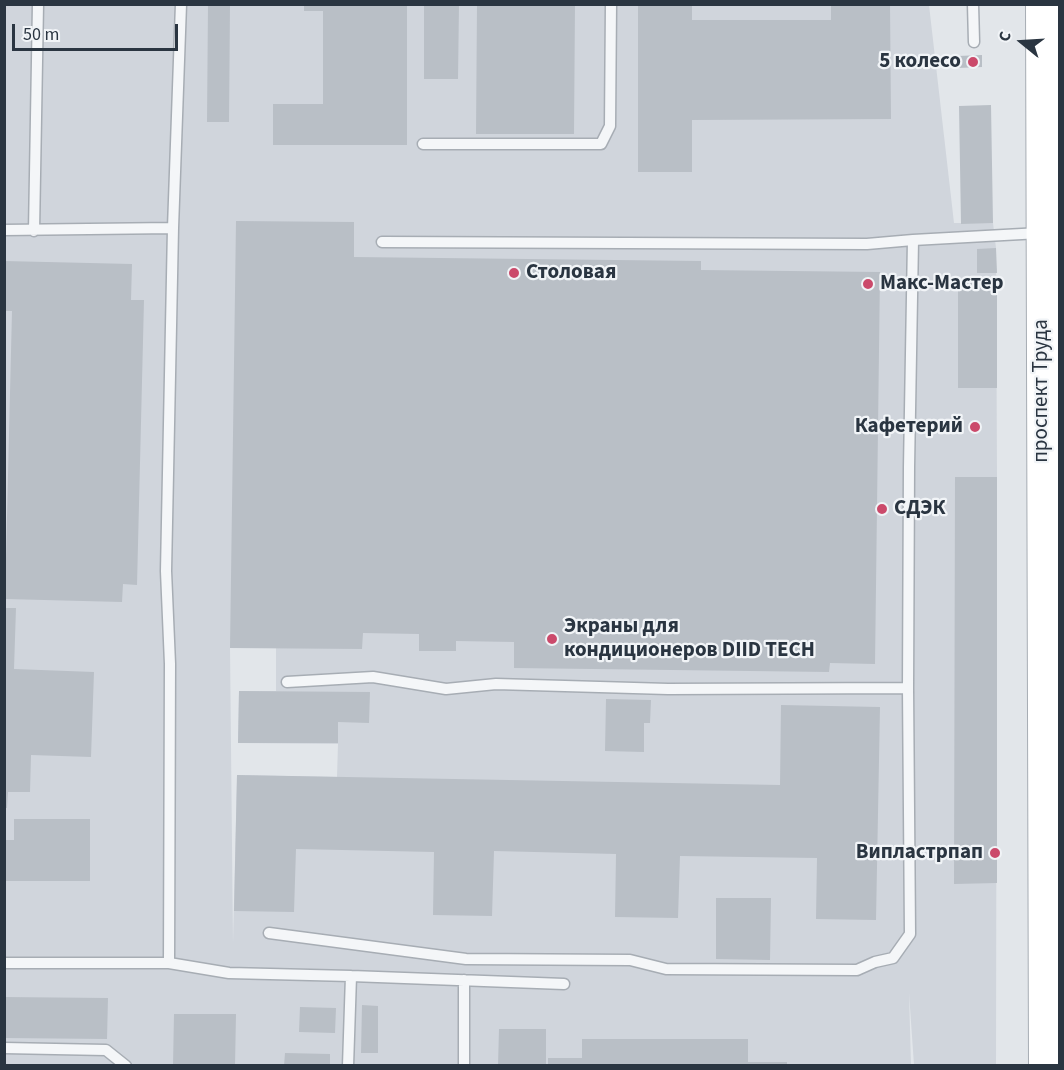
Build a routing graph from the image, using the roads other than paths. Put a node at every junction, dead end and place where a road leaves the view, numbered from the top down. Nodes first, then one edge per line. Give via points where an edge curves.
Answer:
1 (38, 4) edge
2 (182, 4) edge
3 (611, 4) edge
4 (973, 4) edge
5 (1042, 4) edge
6 (974, 42) dead end
7 (423, 144) dead end
8 (173, 228) junction
9 (4, 230) edge
10 (34, 231) junction
11 (1041, 233) junction
12 (914, 240) junction
13 (382, 242) dead end
14 (287, 682) dead end
15 (908, 688) junction
16 (269, 933) dead end
17 (4, 963) edge
18 (169, 963) junction
19 (351, 976) junction
20 (464, 980) junction
21 (564, 984) dead end
22 (4, 1048) edge
23 (1050, 1058) edge
24 (126, 1065) edge
25 (348, 1065) edge
26 (464, 1065) edge

1 - 10 lane
2 - 8 lane
3 - 7 lane via 610,126 601,144
4 - 6 lane
5 - 11 main road, проспект Труда
8 - 10 lane
8 - 18 lane via 166,571 170,664
9 - 10 lane
11 - 12 lane
11 - 23 main road, проспект Труда
12 - 13 lane via 867,244
12 - 15 lane
14 - 15 lane via 373,677 446,689 496,684 668,689
15 - 16 lane via 910,934 893,958 857,970 666,969 630,960 466,960
17 - 18 lane
18 - 19 lane via 230,973
19 - 20 lane
19 - 25 lane
20 - 21 lane
20 - 26 lane
22 - 24 lane via 106,1050

